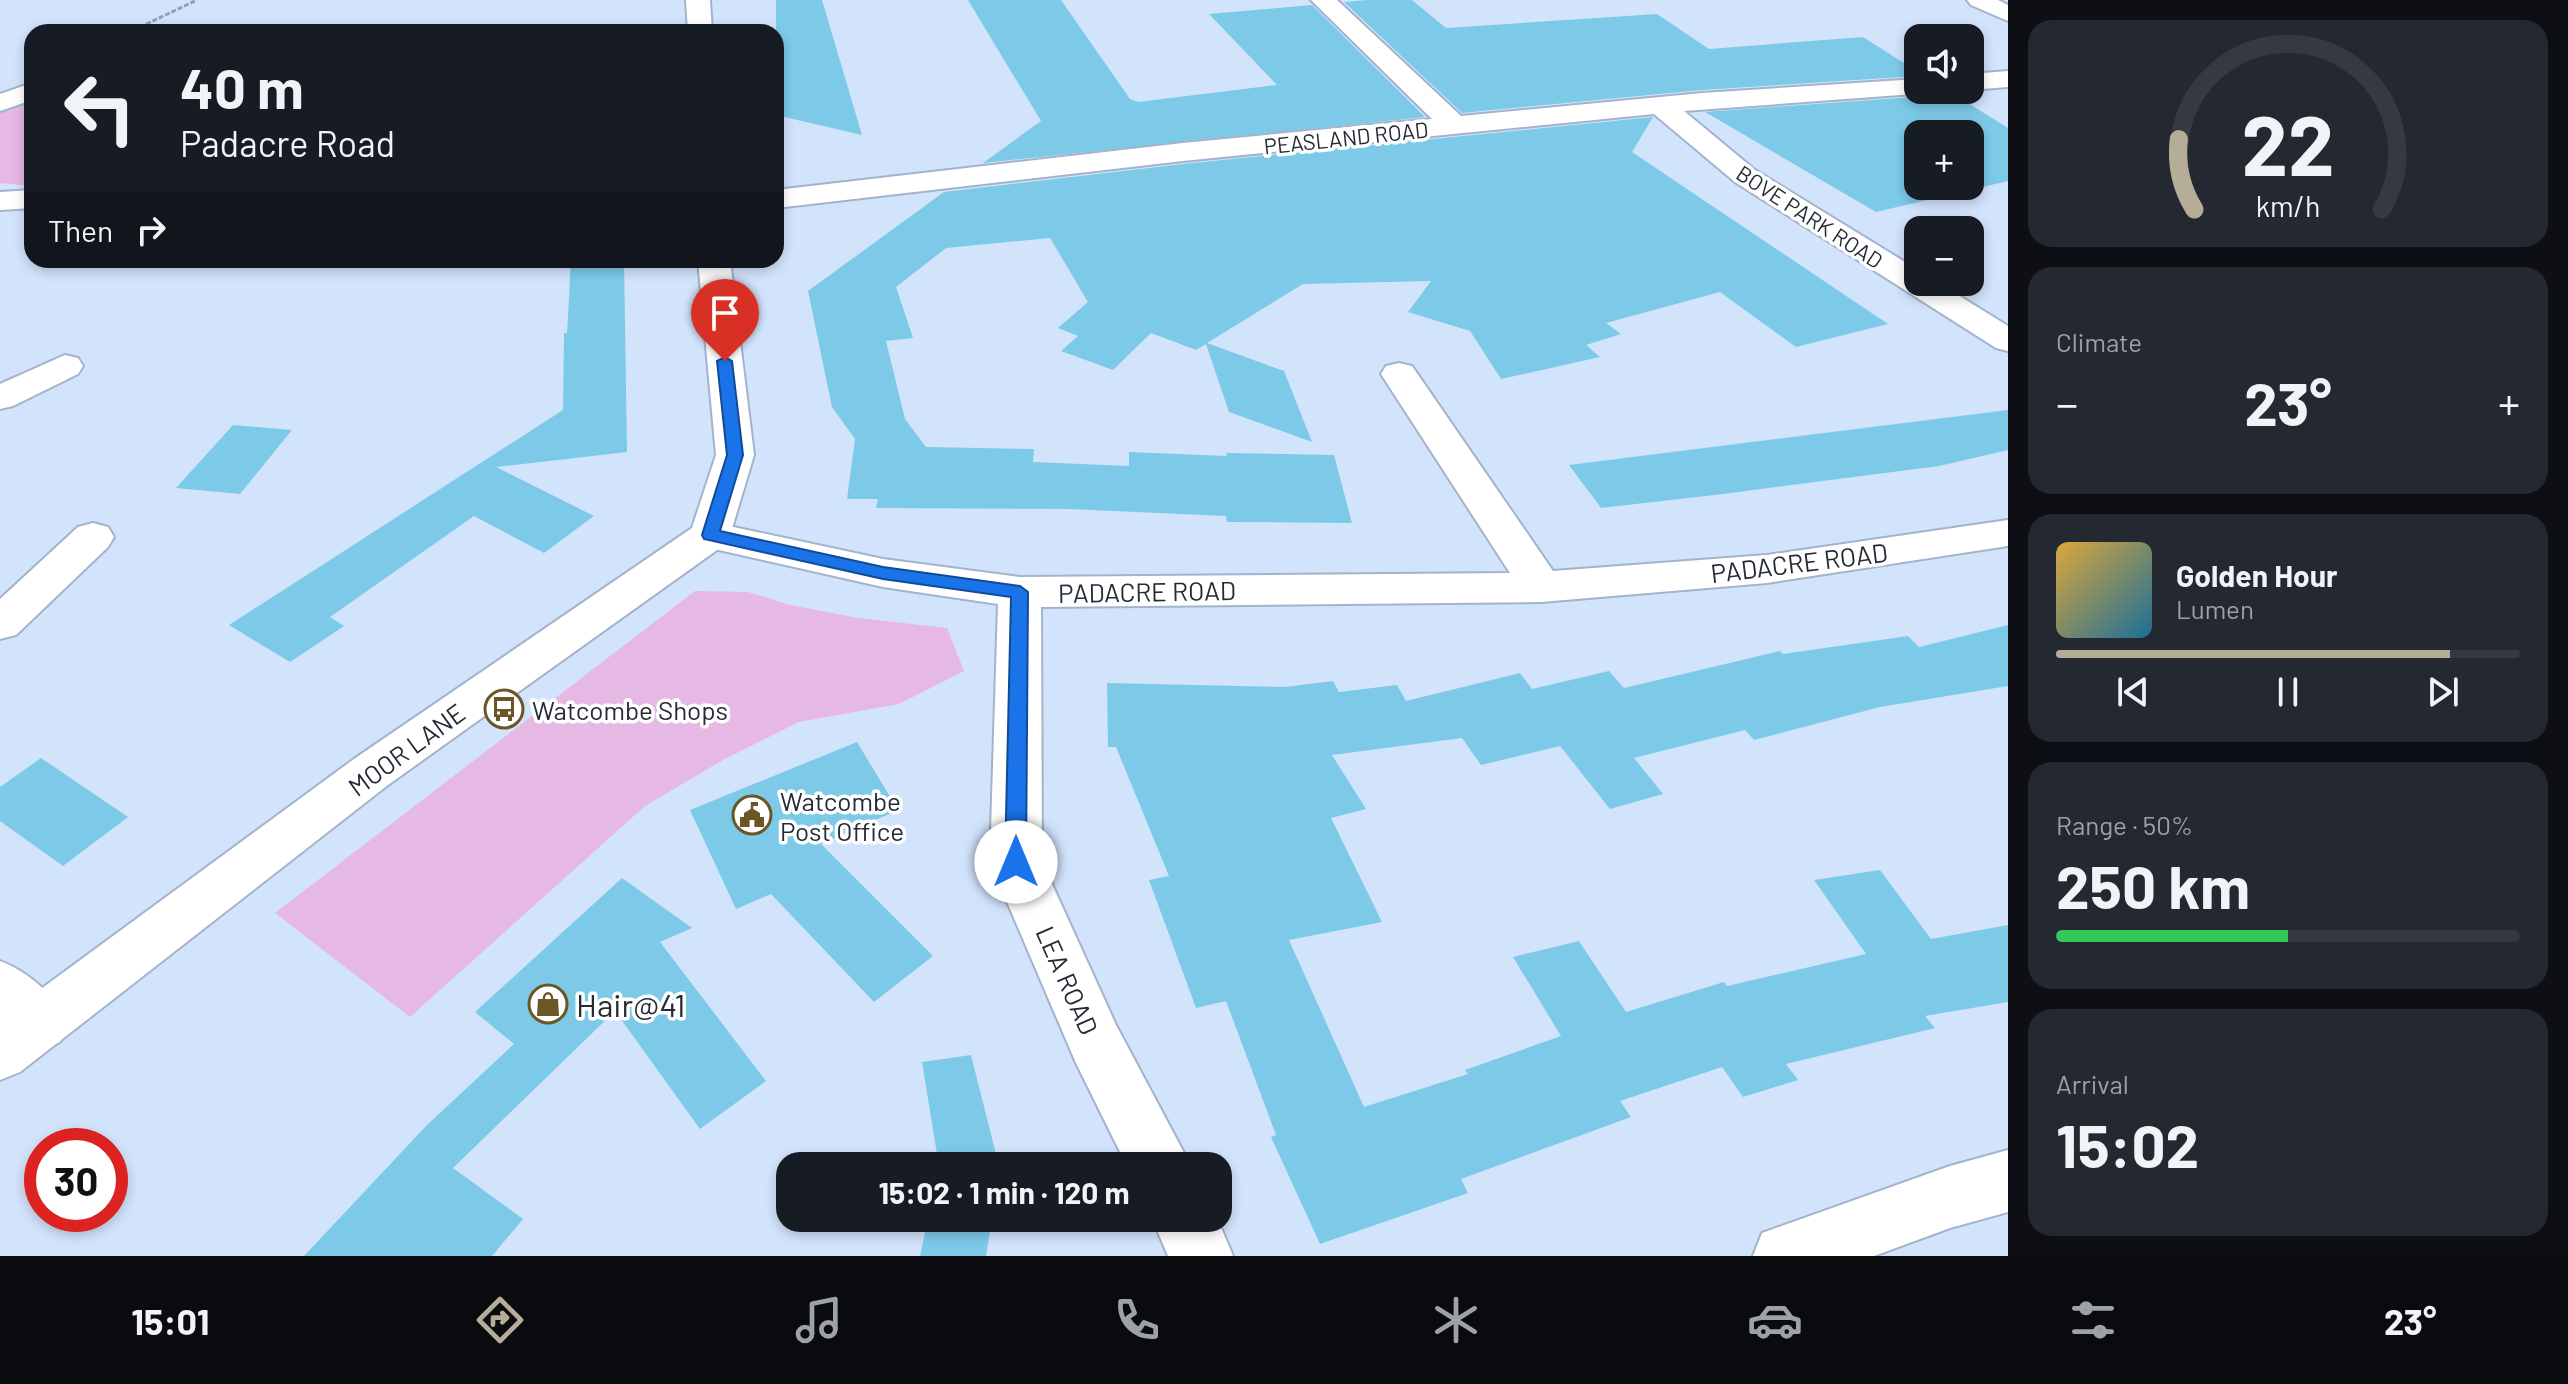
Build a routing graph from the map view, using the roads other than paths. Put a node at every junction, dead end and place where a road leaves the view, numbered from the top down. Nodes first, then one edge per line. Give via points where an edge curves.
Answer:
1 (698, 0) edge
2 (1323, 0) edge
3 (1979, 0) edge
4 (2008, 14) edge
5 (700, 24) edge
6 (2008, 79) edge
7 (1984, 81) edge
8 (1904, 88) edge
9 (24, 94) edge
10 (0, 103) edge
11 (1660, 105) junction
12 (1455, 126) junction
13 (784, 198) edge
14 (24, 200) edge
15 (0, 201) edge
16 (715, 268) edge
17 (2008, 341) edge
18 (65, 366) dead end
19 (1399, 374) dead end
20 (0, 398) edge
21 (2008, 533) edge
22 (710, 535) junction
23 (93, 537) dead end
24 (1541, 587) junction
25 (1020, 592) junction
26 (0, 624) edge
27 (0, 986) edge
28 (20, 1038) edge
29 (1153, 1152) edge
30 (2008, 1181) edge
31 (1190, 1232) edge
32 (1201, 1256) edge
33 (1785, 1256) edge

1 - 5 street
2 - 12 street
3 - 4 street
6 - 7 street
8 - 11 street, PEASLAND ROAD
9 - 10 street
11 - 12 street, PEASLAND ROAD
11 - 17 street, BOVE PARK ROAD via 1745,176
12 - 13 street, PEASLAND ROAD
14 - 15 street
16 - 22 street via 735,455
18 - 20 street
19 - 24 street
21 - 24 street, PADACRE ROAD via 1767,569
22 - 25 street, PADACRE ROAD via 883,573
22 - 28 street, MOOR LANE via 371,772
23 - 26 street
24 - 25 street, PADACRE ROAD
25 - 29 street, LEA ROAD via 1016,862 1096,1044
27 - 28 street
30 - 33 street
31 - 32 street

